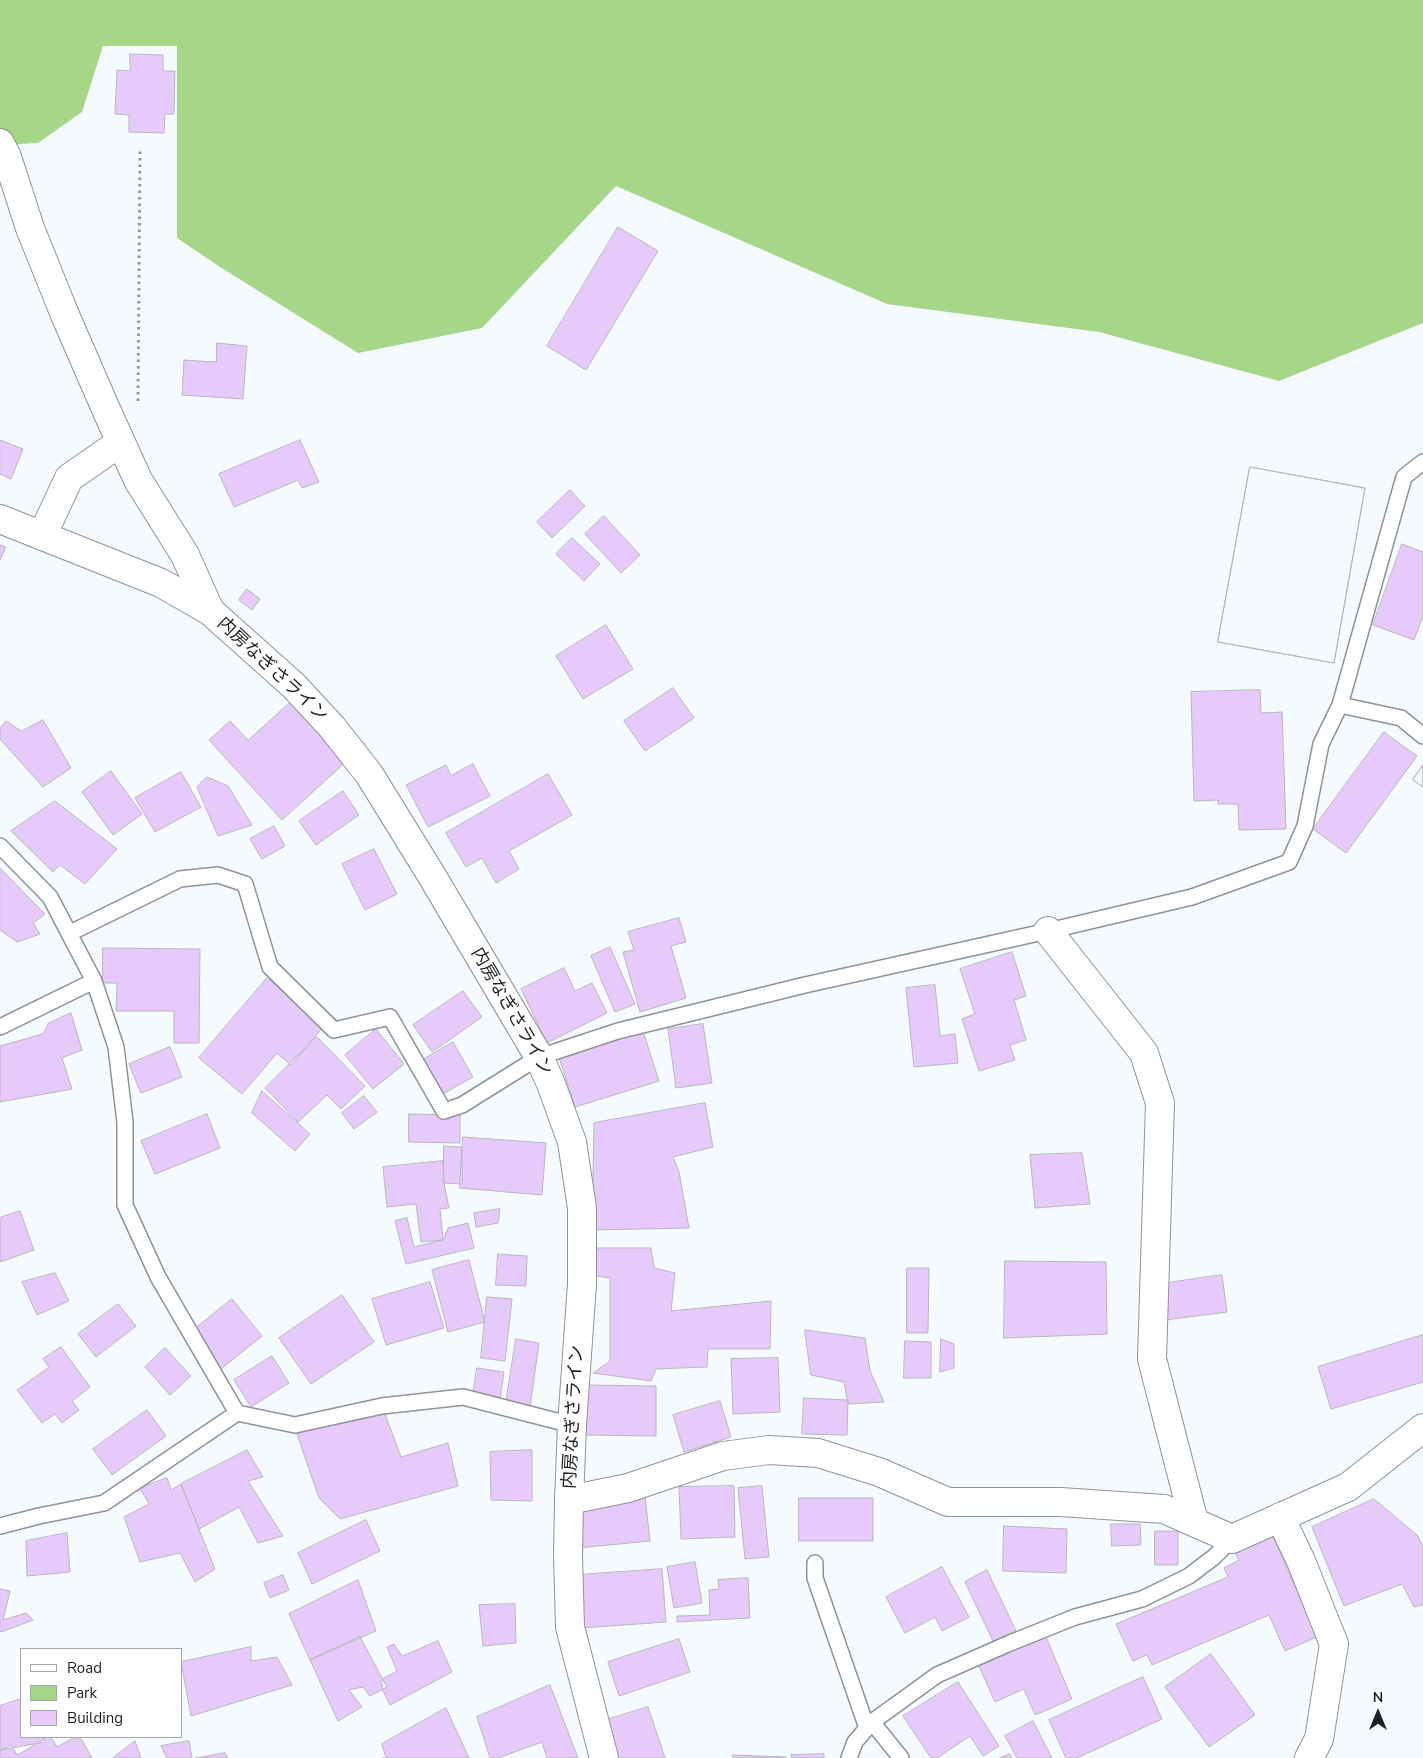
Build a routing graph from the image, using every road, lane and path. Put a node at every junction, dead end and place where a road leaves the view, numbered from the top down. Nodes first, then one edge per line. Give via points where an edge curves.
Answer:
1 (0, 142) edge
2 (140, 151) dead end
3 (138, 402) dead end
4 (121, 442) junction
5 (1423, 462) edge
6 (0, 519) edge
7 (42, 536) junction
8 (210, 611) junction
9 (1340, 705) junction
10 (1423, 736) edge
11 (0, 846) edge
12 (1048, 931) junction
13 (70, 933) junction
14 (94, 981) junction
15 (0, 1027) edge
16 (539, 1057) junction
17 (237, 1413) junction
18 (572, 1425) junction
19 (1423, 1428) edge
20 (569, 1500) junction
21 (1280, 1517) junction
22 (1194, 1522) junction
23 (0, 1526) edge
24 (1232, 1539) junction
25 (815, 1563) dead end
26 (870, 1725) junction
27 (604, 1758) edge
28 (849, 1758) edge
29 (901, 1758) edge
30 (1309, 1758) edge

1 - 4 main road via 65,315
2 - 3 path
4 - 7 main road via 69,478
4 - 8 main road via 138,480 184,555
5 - 9 lane via 1404,477
6 - 7 main road, 内房なぎさライン
7 - 8 main road, 内房なぎさライン via 161,583
8 - 16 main road, 内房なぎさライン via 294,686 369,774
9 - 10 lane via 1401,718
9 - 12 lane via 1321,744 1305,826 1289,862 1192,897
11 - 13 lane via 50,897
12 - 16 lane via 786,989 618,1031
12 - 22 main road via 1144,1054 1160,1103 1152,1359
13 - 14 lane
13 - 16 lane via 180,879 218,875 245,884 270,967 334,1030 390,1017 444,1111 462,1105
14 - 15 lane
14 - 17 lane via 116,1047 125,1122 125,1205 158,1277
16 - 18 main road, 内房なぎさライン via 572,1142 582,1208 582,1284
17 - 18 lane via 295,1425 382,1406 463,1397
17 - 23 lane via 104,1503
18 - 20 main road, 内房なぎさライン
19 - 21 main road via 1348,1487
20 - 22 main road via 628,1488 723,1456 769,1450 818,1453 879,1472 948,1502 1060,1502 1164,1508
20 - 27 main road, 内房なぎさライン via 570,1627
21 - 24 main road
21 - 30 main road via 1334,1644 1319,1739
22 - 24 main road
24 - 26 lane via 1190,1576 1142,1599 1075,1617 937,1676
25 - 26 lane via 815,1578
26 - 28 lane via 855,1742
26 - 29 lane

